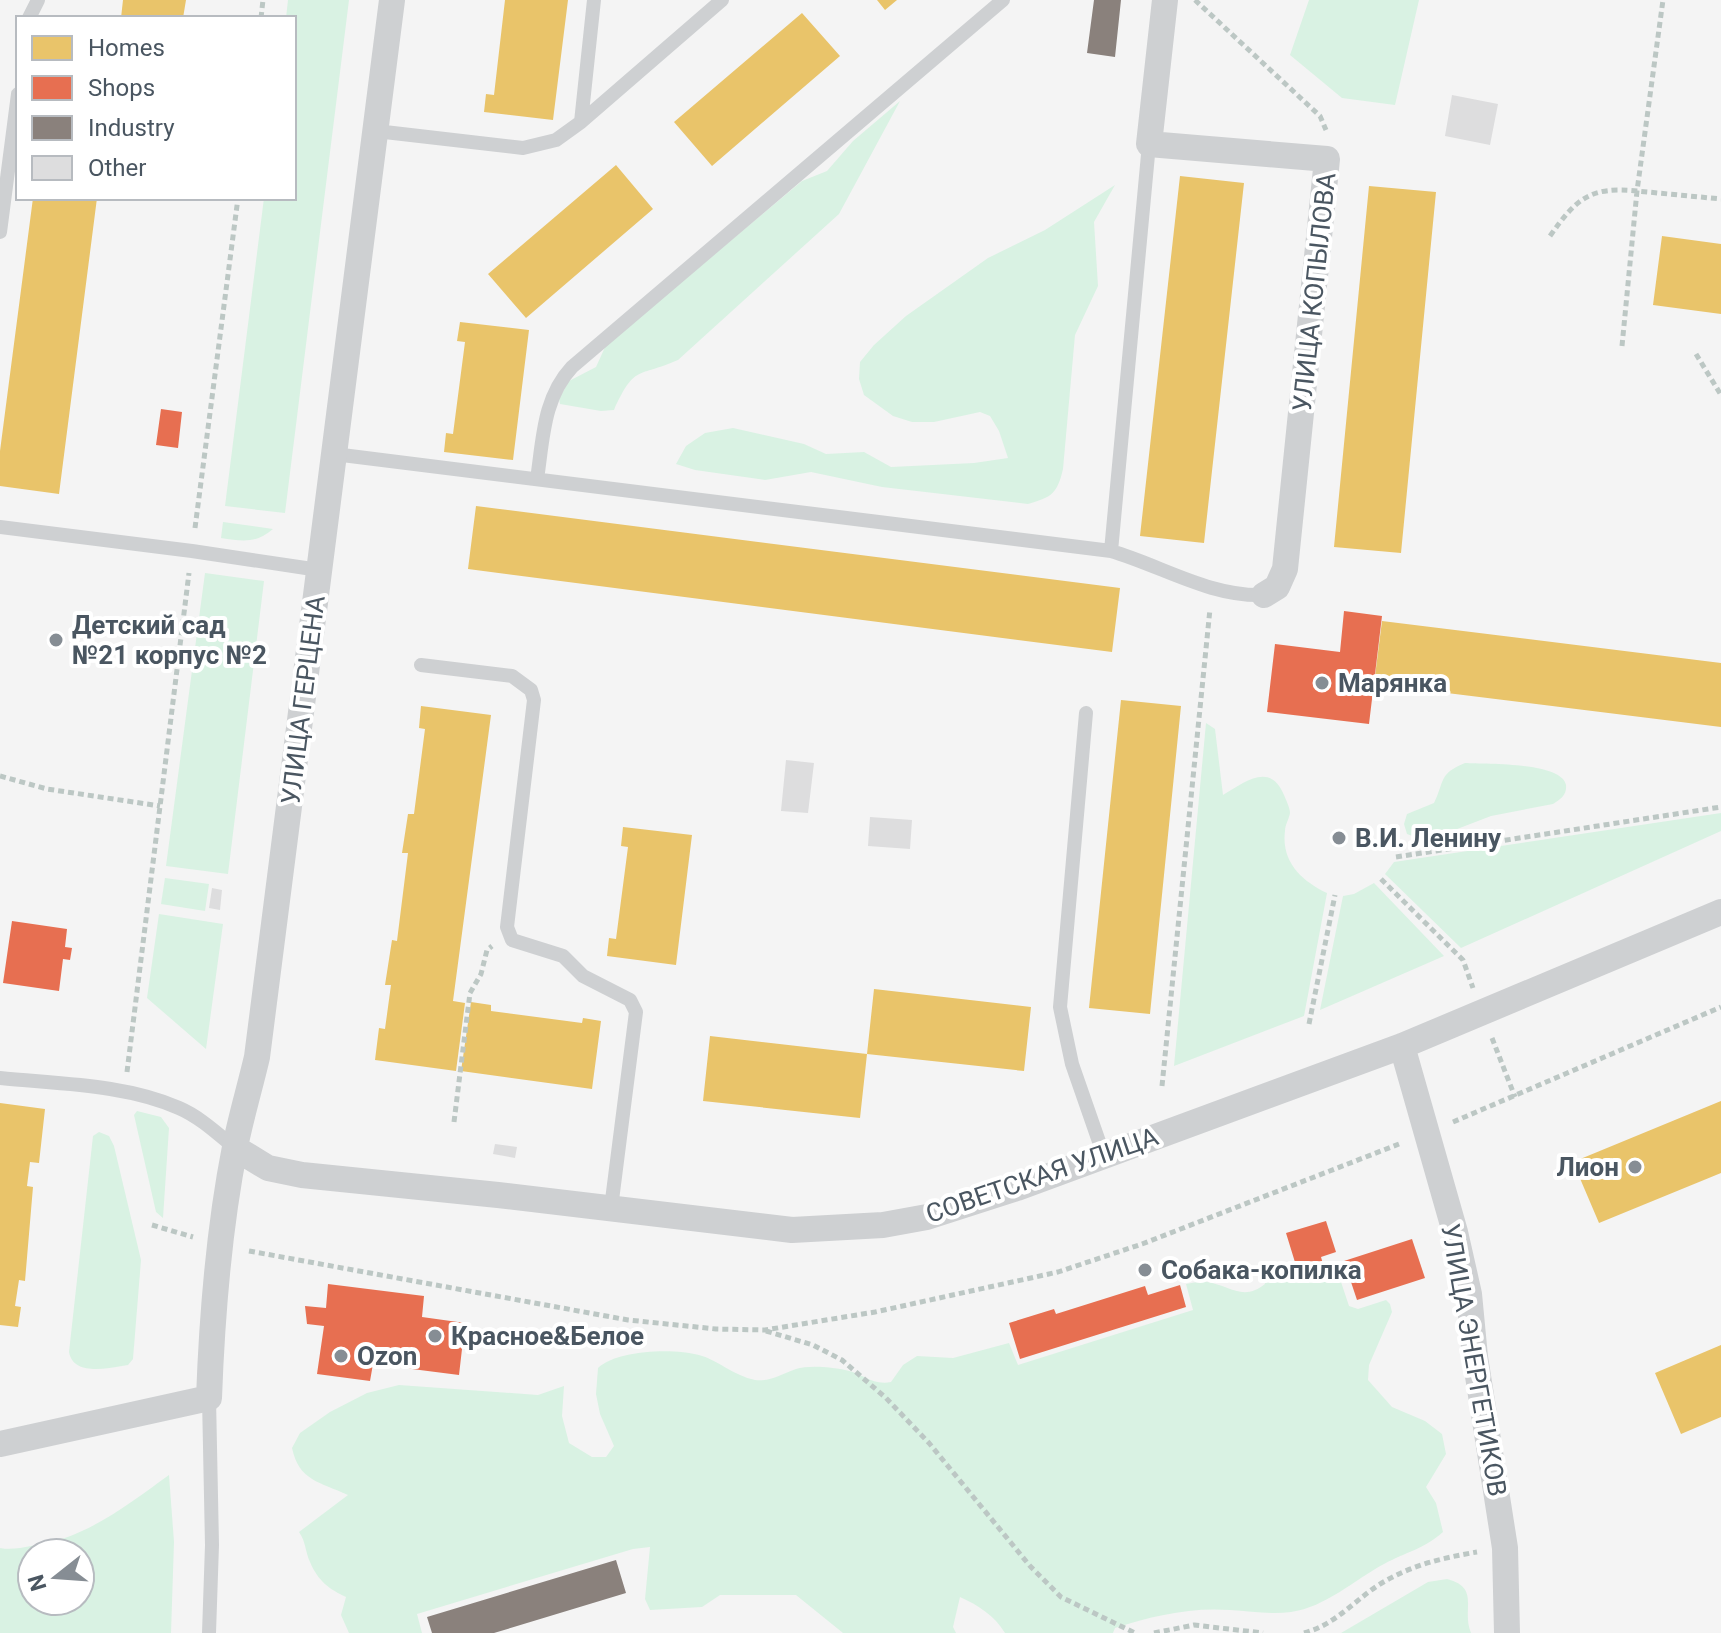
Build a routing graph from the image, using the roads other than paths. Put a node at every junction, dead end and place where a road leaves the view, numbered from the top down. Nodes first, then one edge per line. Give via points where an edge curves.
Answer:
1 (392, 0) edge
2 (594, 0) edge
3 (722, 0) edge
4 (1003, 0) edge
5 (1165, 0) edge
6 (16, 109) edge
7 (581, 122) junction
8 (376, 131) junction
9 (1149, 144) junction
10 (0, 232) edge
11 (334, 454) junction
12 (537, 479) junction
13 (0, 527) edge
14 (1111, 551) junction
15 (319, 570) junction
16 (1264, 595) joint
17 (421, 665) dead end
18 (1086, 713) dead end
19 (1721, 912) edge
20 (1402, 1046) junction
21 (0, 1078) edge
22 (235, 1148) junction
23 (1104, 1156) junction
24 (611, 1208) junction
25 (209, 1398) junction
26 (0, 1444) edge
27 (209, 1633) edge
28 (1507, 1633) edge

1 - 8 street, УЛИЦА ГЕРЦЕНА
2 - 7 lane
3 - 7 lane
4 - 12 lane via 572,367 560,380 546,415
5 - 9 street
6 - 10 lane
7 - 8 lane via 556,140 530,148
8 - 11 street, УЛИЦА ГЕРЦЕНА
9 - 14 lane
9 - 16 street, УЛИЦА КОПЫЛОВА via 1327,159 1285,569 1277,587
11 - 12 lane
11 - 15 street, УЛИЦА ГЕРЦЕНА
12 - 14 lane
13 - 15 lane
14 - 16 lane via 1212,589
15 - 22 street, УЛИЦА ГЕРЦЕНА via 257,1057
17 - 24 lane via 512,676 531,690 507,927 512,940 563,956 583,976 630,1000 636,1012
18 - 23 lane via 1060,1007 1072,1064
19 - 20 street, СОВЕТСКАЯ УЛИЦА
20 - 23 street, СОВЕТСКАЯ УЛИЦА
20 - 28 street, УЛИЦА ЭНЕРГЕТИКОВ via 1469,1294 1505,1548
21 - 22 lane via 125,1092 181,1109
22 - 24 street, СОВЕТСКАЯ УЛИЦА via 284,1173
22 - 25 street, УЛИЦА ГЕРЦЕНА via 212,1322
23 - 24 street, СОВЕТСКАЯ УЛИЦА via 968,1205 883,1225 792,1230
25 - 26 street
25 - 27 lane

